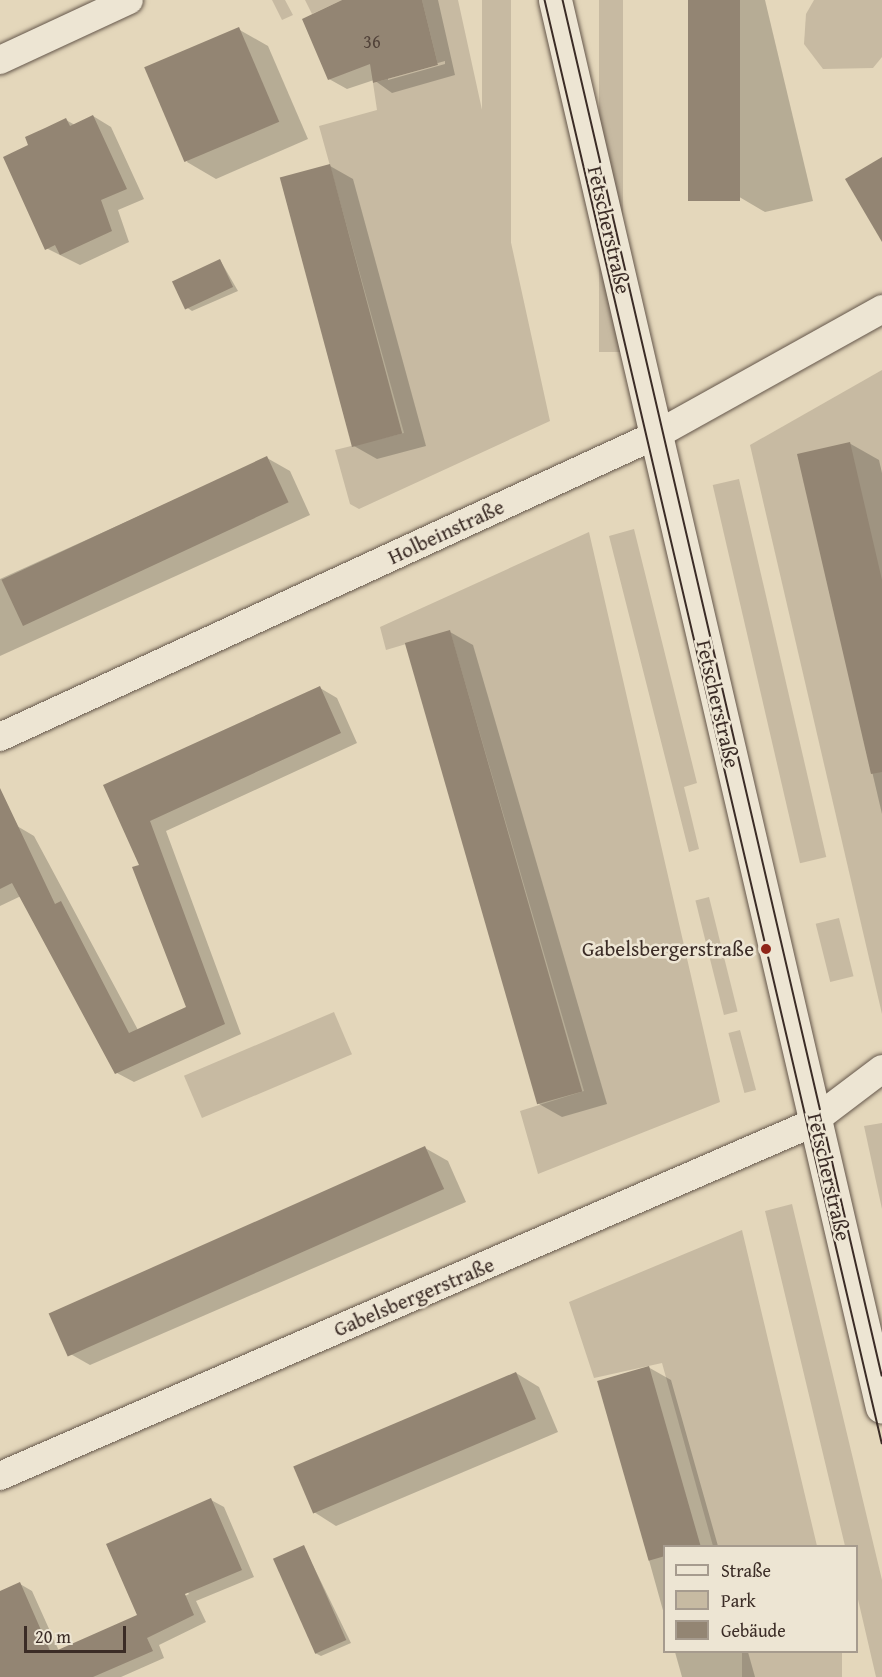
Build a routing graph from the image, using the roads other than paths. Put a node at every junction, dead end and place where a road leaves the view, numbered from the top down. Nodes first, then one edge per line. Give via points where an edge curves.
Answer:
1 (129, 0) edge
2 (555, 0) edge
3 (0, 60) edge
4 (882, 309) edge
5 (656, 435) junction
6 (0, 737) edge
7 (882, 1070) edge
8 (816, 1122) junction
9 (882, 1407) edge
10 (0, 1476) edge

1 - 3 street
2 - 5 main road, Fetscherstraße
4 - 5 street, Holbeinstraße
5 - 6 street, Holbeinstraße
5 - 8 main road, Fetscherstraße
7 - 8 street, Gabelsbergerstraße
8 - 9 main road, Fetscherstraße
8 - 10 street, Gabelsbergerstraße

